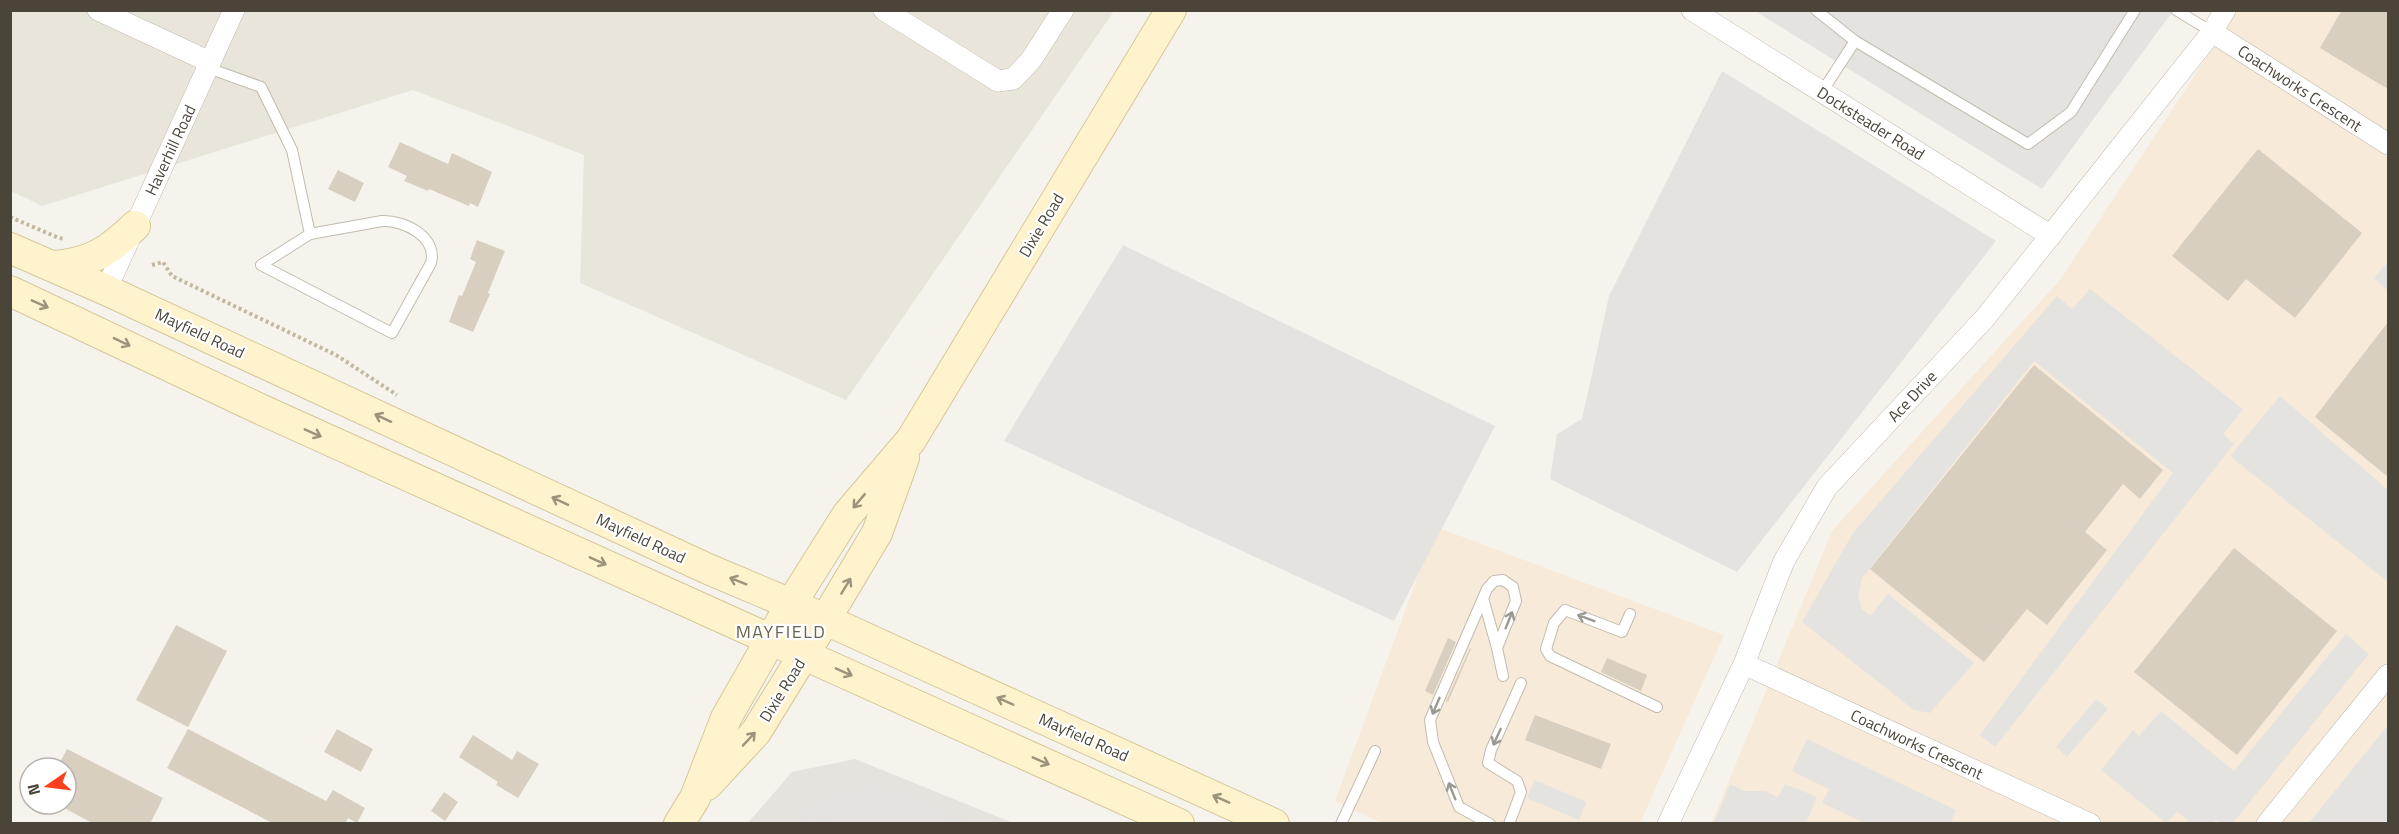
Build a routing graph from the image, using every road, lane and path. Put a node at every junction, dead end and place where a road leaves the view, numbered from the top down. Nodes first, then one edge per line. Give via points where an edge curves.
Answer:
1 (98, 10) edge
2 (234, 10) edge
3 (884, 10) edge
4 (1063, 10) edge
5 (1171, 10) edge
6 (1692, 10) edge
7 (1816, 10) edge
8 (2135, 10) edge
9 (2176, 10) edge
10 (2225, 10) edge
11 (2212, 32) junction
12 (1856, 40) junction
13 (209, 65) junction
14 (1822, 93) junction
15 (2388, 144) edge
16 (10, 217) edge
17 (135, 226) junction
18 (310, 234) junction
19 (2051, 236) junction
20 (74, 239) dead end
21 (10, 248) edge
22 (152, 265) dead end
23 (52, 266) junction
24 (106, 290) junction
25 (10, 291) edge
26 (69, 317) junction
27 (398, 394) dead end
28 (911, 440) junction
29 (1483, 598) junction
30 (791, 604) junction
31 (1630, 614) dead end
32 (825, 620) junction
33 (772, 639) junction
34 (1497, 648) junction
35 (804, 654) junction
36 (1744, 664) junction
37 (2388, 675) edge
38 (1503, 676) dead end
39 (1521, 683) dead end
40 (1657, 707) dead end
41 (1375, 751) dead end
42 (695, 798) junction
43 (679, 824) edge
44 (1179, 824) edge
45 (1274, 824) edge
46 (1341, 824) edge
47 (1490, 824) edge
48 (1509, 824) edge
49 (1668, 824) edge
50 (2090, 824) edge
51 (2266, 824) edge

1 - 13 street
2 - 13 street, Haverhill Road
3 - 4 street via 998,81 1013,79 1031,60
5 - 28 main road, Dixie Road
6 - 14 street, Docksteader Road
7 - 12 lane
8 - 12 lane via 2071,112 2028,144
9 - 11 lane
10 - 11 street, Ace Drive
11 - 15 street, Coachworks Crescent
11 - 19 street, Ace Drive
12 - 14 lane
13 - 17 street, Haverhill Road
13 - 18 lane via 261,87 292,150
14 - 19 street, Docksteader Road
16 - 20 path via 59,238
17 - 23 main road via 114,247 93,258
17 - 24 street, Haverhill Road
18 - 18 lane via 387,221 426,239 432,253 431,263 392,333 261,265
19 - 36 street, Ace Drive via 1985,318 1827,487 1784,561
21 - 23 main road, Mayfield Road
22 - 27 path via 163,262 172,276 336,355
23 - 24 main road, Mayfield Road
24 - 26 main road
30 -> 24 main road, Mayfield Road via 687,560
25 -> 26 main road
26 -> 33 main road via 260,409
28 -> 30 main road, Dixie Road via 848,515
32 -> 28 main road, Dixie Road via 877,533
29 - 34 lane
34 -> 29 lane via 1516,601 1513,587 1503,580 1494,582
29 - 47 lane via 1430,720 1433,742 1459,807
30 - 32 main road, Mayfield Road
30 - 33 main road, Dixie Road
31 -> 40 lane via 1622,632 1565,610 1554,623 1546,649 1550,656
32 - 35 main road, Dixie Road
45 -> 32 main road, Mayfield Road
33 - 35 main road
33 - 42 main road, Dixie Road via 726,718
34 - 38 lane
42 -> 35 main road, Dixie Road via 756,732
35 -> 44 main road
36 - 49 street, Ace Drive
36 - 50 street, Coachworks Crescent
37 - 51 street
39 -> 48 lane via 1488,763 1516,781 1521,792
41 - 46 lane
42 - 43 main road, Dixie Road

